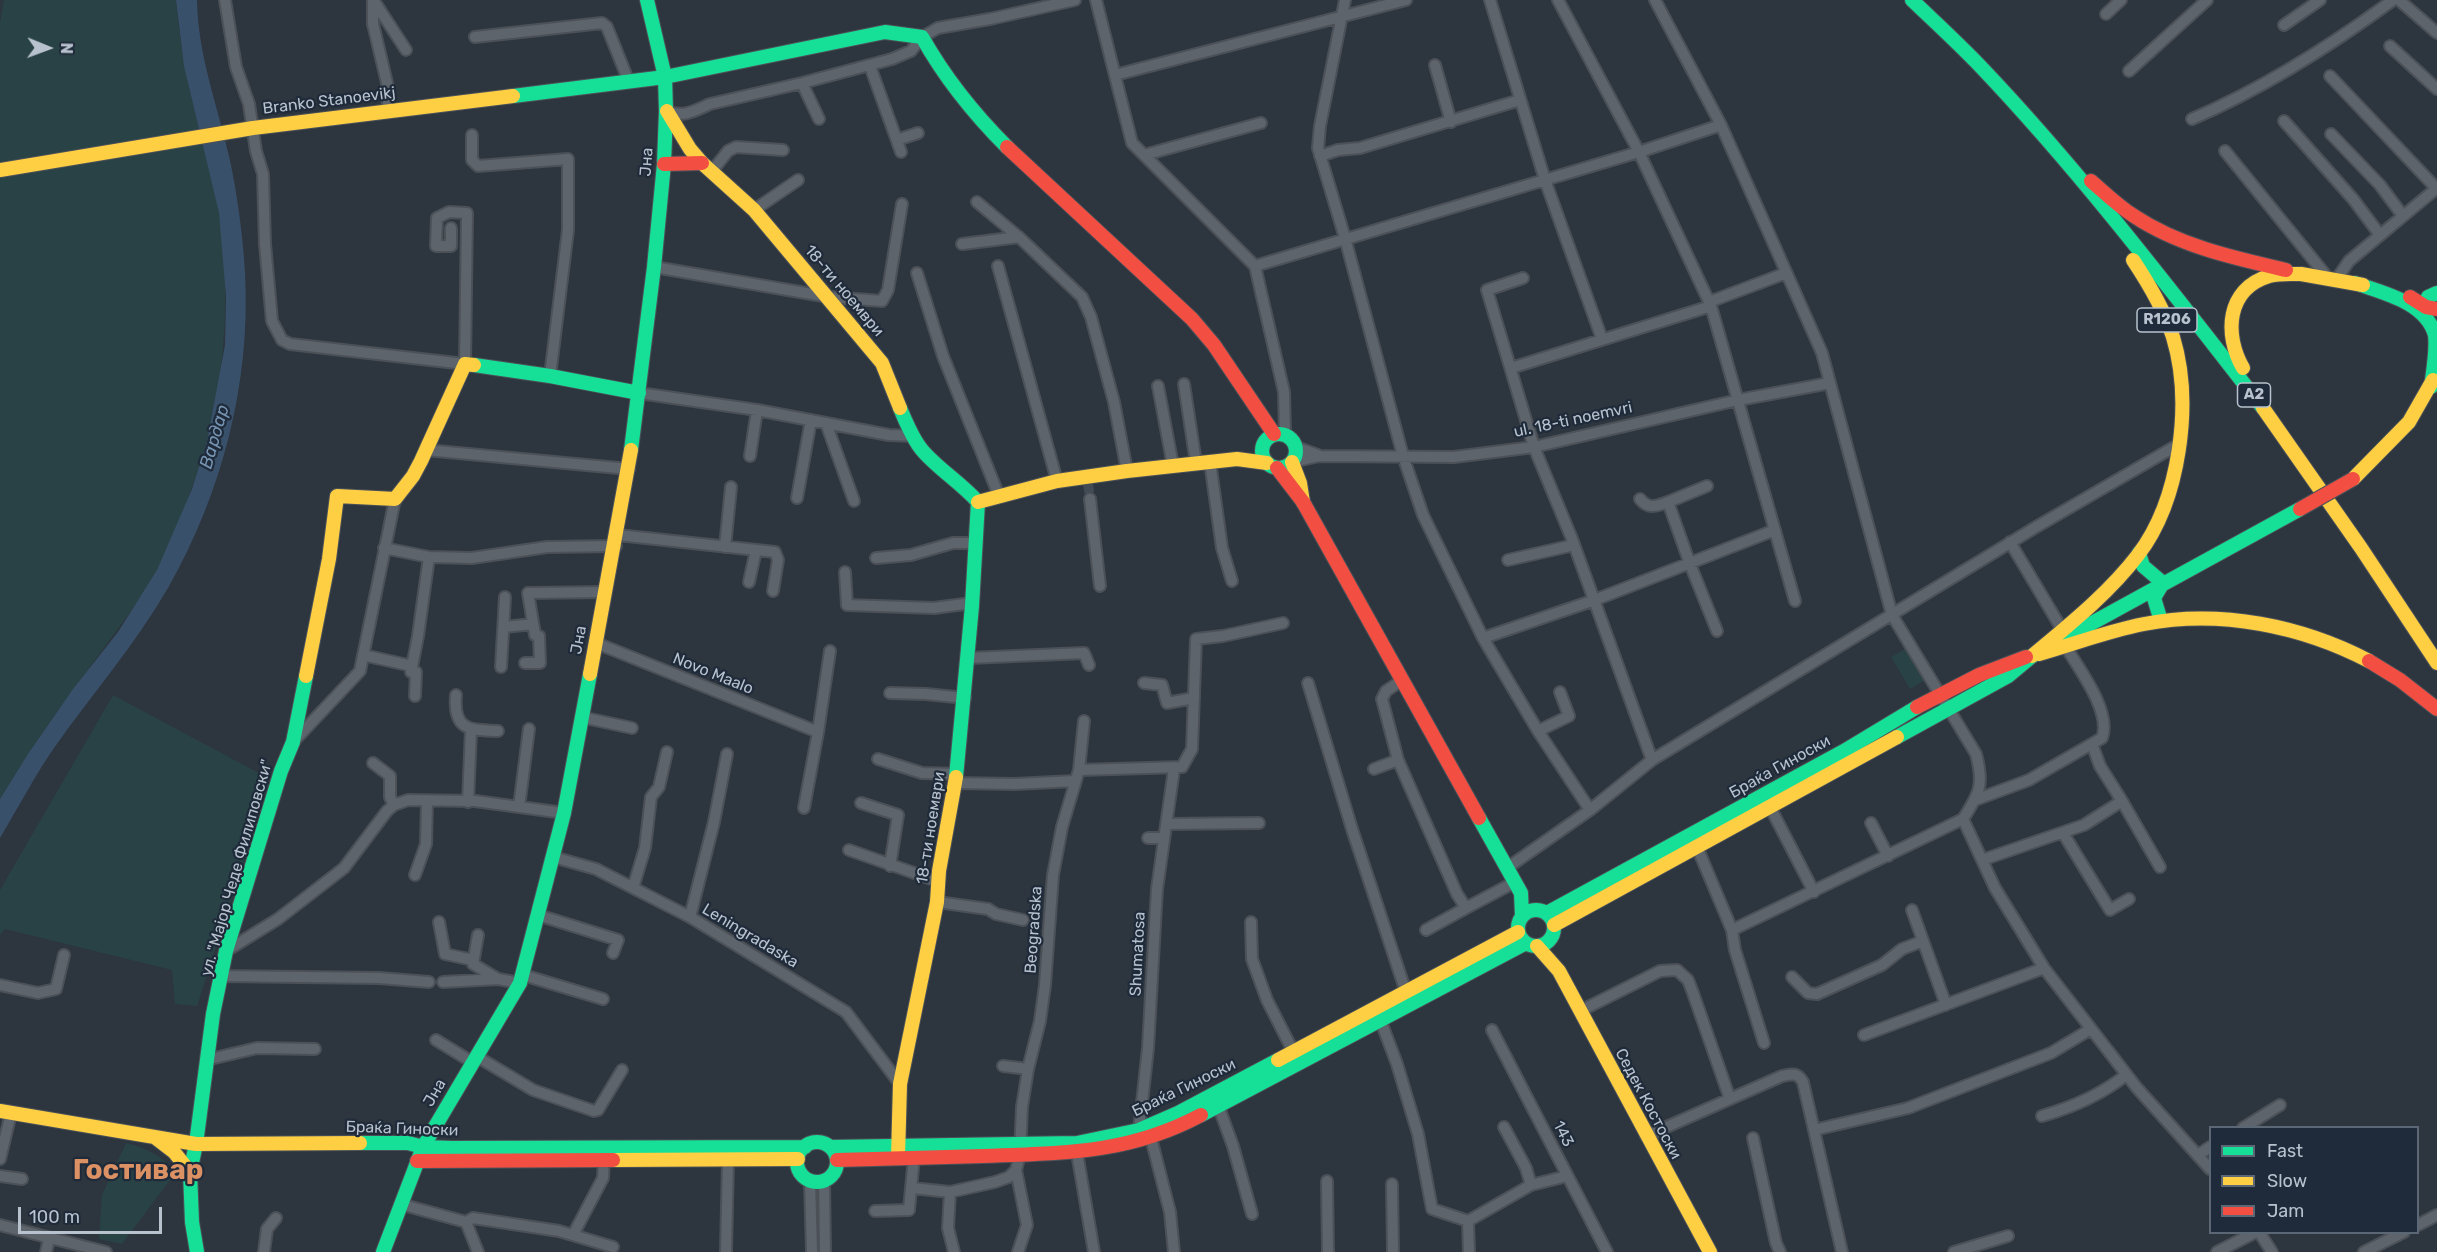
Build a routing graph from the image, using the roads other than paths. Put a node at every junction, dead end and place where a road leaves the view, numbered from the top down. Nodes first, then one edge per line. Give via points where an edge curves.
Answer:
1 (225, 0) edge
2 (647, 0) edge
3 (1075, 0) edge
4 (1096, 0) edge
5 (1345, 0) edge
6 (1406, 0) edge
7 (1490, 0) edge
8 (1558, 0) edge
9 (1655, 0) edge
10 (1912, 0) edge
11 (2121, 0) edge
12 (2207, 0) edge
13 (2320, 0) edge
14 (2393, 0) edge
15 (2399, 0) edge
16 (373, 1) edge
17 (2106, 14) dead end
18 (1341, 16) junction
19 (2284, 25) dead end
20 (2437, 33) edge
21 (475, 37) dead end
22 (922, 37) junction
23 (2390, 46) dead end
24 (406, 50) dead end
25 (1435, 65) dead end
26 (870, 66) junction
27 (2129, 71) dead end
28 (1115, 75) junction
29 (2330, 76) dead end
30 (664, 77) junction
31 (629, 82) junction
32 (802, 83) junction
33 (2437, 89) edge
34 (1520, 100) junction
35 (388, 111) junction
36 (666, 111) junction
37 (819, 119) dead end
38 (2192, 119) dead end
39 (2029, 120) junction
40 (1451, 122) junction
41 (2284, 122) dead end
42 (1261, 123) dead end
43 (1721, 124) junction
44 (253, 128) junction
45 (918, 133) dead end
46 (2331, 134) dead end
47 (472, 135) dead end
48 (897, 140) junction
49 (2048, 143) junction
50 (783, 150) dead end
51 (901, 152) dead end
52 (1639, 152) junction
53 (2225, 152) dead end
54 (1144, 155) junction
55 (1320, 156) junction
56 (664, 164) junction
57 (707, 167) junction
58 (0, 170) edge
59 (798, 180) dead end
60 (1545, 180) junction
61 (2437, 188) edge
62 (976, 202) dead end
63 (902, 204) dead end
64 (754, 210) junction
65 (2403, 216) junction
66 (451, 228) dead end
67 (2380, 235) junction
68 (1019, 237) junction
69 (1344, 238) junction
70 (962, 244) dead end
71 (998, 266) dead end
72 (1255, 266) junction
73 (654, 267) junction
74 (917, 273) dead end
75 (1786, 273) junction
76 (2301, 274) junction
77 (1523, 278) dead end
78 (2332, 279) junction
79 (2355, 283) junction
80 (2434, 296) edge
81 (829, 297) junction
82 (2411, 298) junction
83 (1710, 304) junction
84 (2437, 309) edge
85 (1602, 339) junction
86 (465, 364) junction
87 (1511, 368) junction
88 (2437, 369) edge
89 (550, 376) junction
90 (1830, 383) junction
91 (1184, 384) dead end
92 (1158, 386) dead end
93 (2431, 387) junction
94 (639, 393) junction
95 (1738, 400) junction
96 (758, 410) junction
97 (811, 420) junction
98 (826, 423) junction
99 (913, 436) junction
100 (1271, 439) junction
101 (2181, 442) junction
102 (1296, 447) junction
103 (1534, 447) junction
104 (426, 450) junction
105 (750, 456) dead end
106 (1319, 456) junction
107 (1403, 456) junction
108 (1237, 459) junction
109 (1203, 462) junction
110 (1292, 462) junction
111 (1173, 466) junction
112 (1272, 466) junction
113 (629, 469) junction
114 (1127, 471) junction
115 (1057, 481) junction
116 (1707, 486) dead end
117 (731, 487) dead end
118 (999, 496) junction
119 (797, 498) dead end
120 (395, 499) junction
121 (1090, 499) tunnel mouth
122 (1640, 500) dead end
123 (854, 501) dead end
124 (1303, 501) junction
125 (978, 502) junction
126 (1668, 502) junction
127 (2338, 514) junction
128 (1775, 530) junction
129 (617, 541) junction
130 (2010, 542) junction
131 (976, 543) junction
132 (1574, 544) junction
133 (725, 547) junction
134 (384, 548) junction
135 (756, 550) junction
136 (2139, 554) junction
137 (429, 557) junction
138 (876, 558) dead end
139 (1508, 561) dead end
140 (1690, 564) junction
141 (845, 572) dead end
142 (1232, 581) dead end
143 (749, 582) dead end
144 (2163, 583) junction
145 (1100, 586) dead end
146 (773, 591) dead end
147 (606, 592) junction
148 (505, 597) dead end
149 (1592, 601) junction
150 (1795, 601) dead end
151 (972, 603) junction
152 (1892, 615) junction
153 (2161, 621) junction
154 (1282, 623) dead end
155 (533, 624) junction
156 (504, 627) junction
157 (1718, 631) dead end
158 (2063, 631) junction
159 (1483, 638) junction
160 (596, 643) junction
161 (2066, 647) junction
162 (830, 651) dead end
163 (363, 655) junction
164 (2032, 656) junction
165 (969, 658) junction
166 (525, 663) dead end
167 (2437, 663) edge
168 (412, 666) junction
169 (501, 666) dead end
170 (1089, 666) dead end
171 (1401, 681) junction
172 (1308, 682) dead end
173 (1144, 684) dead end
174 (1560, 692) dead end
175 (890, 693) dead end
176 (456, 695) dead end
177 (415, 696) dead end
178 (965, 698) junction
179 (1194, 698) junction
180 (1945, 702) junction
181 (2437, 710) edge
182 (581, 717) junction
183 (1084, 721) dead end
184 (632, 728) dead end
185 (529, 729) dead end
186 (471, 730) junction
187 (498, 731) dead end
188 (1538, 731) junction
189 (818, 732) junction
190 (293, 742) junction
191 (2092, 744) junction
192 (667, 752) dead end
193 (727, 754) dead end
194 (878, 759) dead end
195 (1398, 759) junction
196 (1652, 760) junction
197 (373, 763) dead end
198 (1174, 769) junction
199 (1374, 769) dead end
200 (1079, 770) junction
201 (956, 778) junction
202 (1074, 781) junction
203 (1975, 800) junction
204 (427, 801) junction
205 (2122, 801) junction
206 (468, 802) junction
207 (861, 803) dead end
208 (394, 805) junction
209 (519, 807) junction
210 (1770, 807) junction
211 (804, 808) dead end
212 (1590, 810) junction
213 (564, 813) junction
214 (1963, 819) junction
215 (1259, 823) dead end
216 (1871, 823) dead end
217 (1167, 824) junction
218 (2063, 833) junction
219 (1148, 838) dead end
220 (1164, 838) junction
221 (1697, 847) junction
222 (849, 850) dead end
223 (1888, 856) junction
224 (553, 857) junction
225 (1982, 860) junction
226 (890, 866) junction
227 (2160, 867) dead end
228 (1507, 868) junction
229 (415, 874) dead end
230 (937, 881) junction
231 (1518, 887) junction
232 (633, 888) junction
233 (1814, 892) junction
234 (2129, 899) dead end
235 (937, 902) junction
236 (1466, 908) junction
237 (1912, 910) dead end
238 (538, 915) junction
239 (1522, 916) junction
240 (690, 917) junction
241 (1023, 920) dead end
242 (1548, 920) junction
243 (439, 922) dead end
244 (1251, 922) dead end
245 (1426, 930) dead end
246 (1732, 930) junction
247 (478, 935) dead end
248 (1527, 941) junction
249 (1923, 941) junction
250 (226, 951) junction
251 (613, 953) dead end
252 (64, 955) dead end
253 (473, 960) junction
254 (2044, 968) junction
255 (1559, 971) junction
256 (221, 976) junction
257 (1792, 977) dead end
258 (498, 979) junction
259 (522, 979) junction
260 (429, 982) dead end
261 (443, 982) dead end
262 (0, 985) edge
263 (1406, 992) junction
264 (603, 999) dead end
265 (1946, 1005) junction
266 (1580, 1011) junction
267 (1380, 1019) junction
268 (2091, 1029) junction
269 (1492, 1030) dead end
270 (1864, 1035) dead end
271 (436, 1040) dead end
272 (1764, 1042) dead end
273 (315, 1049) dead end
274 (1293, 1051) junction
275 (474, 1059) junction
276 (206, 1060) junction
277 (1003, 1066) dead end
278 (1028, 1069) junction
279 (622, 1070) dead end
280 (2126, 1075) junction
281 (900, 1084) junction
282 (1730, 1099) junction
283 (1218, 1105) junction
284 (2280, 1105) dead end
285 (6, 1112) edge
286 (2042, 1116) dead end
287 (2246, 1126) edge
288 (1503, 1127) dead end
289 (1814, 1130) junction
290 (1144, 1136) junction
291 (154, 1137) junction
292 (1646, 1137) junction
293 (1753, 1138) dead end
294 (196, 1144) junction
295 (423, 1147) junction
296 (830, 1147) junction
297 (1020, 1148) junction
298 (2209, 1148) edge
299 (898, 1152) junction
300 (801, 1153) junction
301 (1077, 1153) junction
302 (2198, 1155) junction
303 (914, 1157) junction
304 (0, 1159) edge
305 (604, 1159) junction
306 (728, 1160) junction
307 (837, 1160) junction
308 (417, 1161) junction
309 (2209, 1167) edge
310 (1017, 1170) junction
311 (190, 1172) junction
312 (0, 1176) edge
313 (1567, 1176) junction
314 (22, 1179) dead end
315 (817, 1181) junction
316 (1327, 1182) dead end
317 (1392, 1184) dead end
318 (1531, 1185) junction
319 (912, 1188) junction
320 (950, 1192) junction
321 (400, 1204) junction
322 (875, 1211) dead end
323 (1252, 1214) dead end
324 (2437, 1215) edge
325 (276, 1218) dead end
326 (1468, 1221) junction
327 (466, 1222) junction
328 (2419, 1224) edge
329 (0, 1225) edge
330 (2256, 1234) edge
331 (2259, 1234) edge
332 (2399, 1234) edge
333 (573, 1235) junction
334 (2008, 1236) dead end
335 (49, 1239) junction
336 (614, 1246) dead end
337 (46, 1252) edge
338 (106, 1252) edge
339 (197, 1252) edge
340 (264, 1252) edge
341 (384, 1252) edge
342 (478, 1252) edge
343 (726, 1252) edge
344 (812, 1252) edge
345 (825, 1252) edge
346 (954, 1252) edge
347 (1018, 1252) edge
348 (1094, 1252) edge
349 (1174, 1252) edge
350 (1328, 1252) edge
351 (1393, 1252) edge
352 (1468, 1252) edge
353 (1607, 1252) edge
354 (1710, 1252) edge
355 (1780, 1252) edge
356 (1842, 1252) edge
357 (1954, 1252) edge
358 (2217, 1252) edge
359 (2272, 1252) edge
360 (2364, 1252) edge

1 - 44 street via 236,67
2 - 30 street, Јна
3 - 22 street via 938,28
4 - 28 street
5 - 18 street
6 - 18 street
7 - 34 street
8 - 52 street
9 - 43 street
10 - 39 street, A2
11 - 17 street
12 - 27 street
13 - 19 street
14 - 38 street via 2320,52
15 - 20 street
16 - 24 street
16 - 35 street via 373,24 387,83
18 - 28 street
18 - 55 street via 1320,126
21 - 31 street via 602,23
22 - 26 street via 911,51
22 - 30 street, Branko Stanoevikj via 885,32
22 - 100 street via 935,62 997,139 1194,321 1240,382
23 - 33 street
25 - 40 street
26 - 32 street
26 - 48 street
28 - 54 street via 1132,143
29 - 61 street
30 - 31 street, Branko Stanoevikj
30 - 36 street, Јна
31 - 35 street, Branko Stanoevikj
32 - 36 street via 710,104 687,114
32 - 37 street
34 - 40 street
34 - 60 street
35 - 44 street, Branko Stanoevikj
36 - 56 street, Јна
36 - 57 street, 18-ти ноември via 690,149
39 - 49 street, A2
39 - 101 street, R1206 via 2054,160 2112,230 2162,306 2180,364 2184,413
40 - 55 street
41 - 67 street
42 - 54 street
43 - 52 street
43 - 75 street
44 - 58 street, Branko Stanoevikj
44 - 86 street via 263,174 272,321 282,340
45 - 48 street
46 - 65 street via 2380,185
47 - 89 street via 472,160 478,166 568,159 568,230
48 - 51 street
49 - 76 street via 2137,218 2173,237
49 - 127 street, A2 via 2164,281 2259,403
50 - 57 street via 736,147
52 - 60 street
52 - 83 street
53 - 78 street
54 - 72 street
55 - 69 street
56 - 57 street
56 - 73 street, Јна
57 - 64 street, 18-ти ноември
59 - 64 street
60 - 69 street
60 - 85 street
61 - 65 street
62 - 68 street
63 - 81 street via 886,297 876,302
64 - 81 street, 18-ти ноември
65 - 67 street
66 - 86 street via 451,246 436,246 437,218 448,212 467,213
67 - 78 street
68 - 70 street
68 - 114 street via 1082,297 1114,402
69 - 72 street
69 - 107 street
71 - 115 street
72 - 100 street via 1284,392
73 - 81 street
73 - 94 street, Јна
74 - 118 street via 943,356
75 - 83 street
75 - 90 street via 1817,342
76 - 78 street
76 - 127 street via 2278,274 2251,284 2232,311 2230,343 2240,364 2308,457
77 - 87 street via 1487,290
78 - 79 street
79 - 82 street
79 - 93 street via 2402,300 2426,321 2435,335 2437,351
80 - 82 street
81 - 99 street, 18-ти ноември via 882,363
82 - 84 street
83 - 85 street
83 - 95 street
85 - 87 street
86 - 89 street
86 - 104 street
87 - 103 street
88 - 93 street
89 - 94 street
90 - 95 street, ul. 18-ti noemvri
90 - 152 street
91 - 109 street
92 - 111 street
93 - 144 street, Браќа Гиноски, bridge via 2409,422 2352,479
94 - 96 street
94 - 113 street, Јна
95 - 103 street, ul. 18-ti noemvri
95 - 128 street
96 - 97 street
96 - 105 street
97 - 98 street
97 - 119 street
98 - 99 street
98 - 123 street
99 - 125 street, 18-ти ноември via 923,451
100 - 102 street via 1290,437
100 - 108 street
100 - 112 street via 1262,453
101 - 130 street
101 - 136 street, R1206 via 2168,496
102 - 106 street, ul. 18-ti noemvri
102 - 110 street
103 - 107 street, ul. 18-ti noemvri via 1454,457
103 - 132 street
104 - 113 street
104 - 120 street via 413,477
106 - 107 street, ul. 18-ti noemvri
106 - 110 street, ul. 18-ti noemvri
107 - 159 street via 1423,515
108 - 109 street
108 - 112 street
109 - 111 street
109 - 142 street
110 - 112 street via 1282,468
110 - 124 street
111 - 114 street
112 - 124 street
113 - 129 street, Јна
114 - 115 street via 1088,480
115 - 118 street
116 - 126 street
117 - 133 street
118 - 125 street
120 - 134 street
120 - 190 street, ул. "Мајор Чеде Филиповски" via 337,496 329,559
121 - 145 street
122 - 126 street via 1652,507
124 - 171 street
125 - 131 street, 18-ти ноември
126 - 140 street
127 - 167 street, A2
128 - 140 street
128 - 150 street
129 - 133 street
129 - 137 street via 472,558
129 - 147 street, Јна
130 - 152 street
130 - 158 street
131 - 138 street via 953,543 911,555
131 - 151 street, 18-ти ноември
132 - 139 street
132 - 149 street
133 - 135 street
134 - 137 street
134 - 163 street
135 - 143 street
135 - 146 street via 775,552 778,560
136 - 144 street via 2143,566
136 - 158 street, R1206 via 2108,590
137 - 168 street
140 - 149 street
140 - 157 street
141 - 151 street via 847,605 934,608
144 - 153 street via 2154,598
144 - 164 street, Браќа Гиноски
147 - 155 street via 528,593
147 - 160 street, Јна
148 - 156 street
149 - 159 street
149 - 196 street
151 - 165 street, 18-ти ноември
152 - 180 street
152 - 196 street
153 - 161 street
153 - 181 street via 2204,618 2258,623 2296,632 2349,651 2393,675
154 - 179 street via 1196,639
155 - 156 street
155 - 166 street via 535,635 539,636 540,663
156 - 169 street
158 - 164 street, R1206
159 - 188 street
160 - 182 street, Јна
160 - 189 street, Novo Maalo
161 - 164 street
161 - 191 street via 2100,706 2106,726 2102,738
162 - 189 street
163 - 168 street
163 - 190 street via 360,671
164 - 180 street, Браќа Гиноски via 2001,664
165 - 170 street via 1084,653
165 - 178 street, 18-ти ноември
168 - 177 street via 411,672 416,672
171 - 195 street via 1386,691 1382,699
171 - 228 street
172 - 263 street
173 - 179 street via 1162,685 1167,703
174 - 188 street via 1569,716
175 - 178 street
176 - 186 street via 458,717
178 - 201 street, 18-ти ноември
179 - 198 street via 1192,749 1182,767
180 - 203 street via 1976,754 1981,784
180 - 210 street, Браќа Гиноски
180 - 242 street, Браќа Гиноски via 1714,824
182 - 184 street
182 - 213 street, Јна
183 - 200 street, Beogradska
185 - 209 street
186 - 187 street
186 - 206 street
188 - 212 street
189 - 211 street
190 - 250 street, ул. "Мајор Чеде Филиповски"
191 - 203 street via 2029,780
191 - 205 street via 2100,766
192 - 232 street via 659,787 651,797 645,848
193 - 240 street
194 - 201 street via 922,773
195 - 199 street
195 - 236 street
196 - 212 street
197 - 208 street via 390,776
198 - 200 street
198 - 217 street, Shumatosa
200 - 202 street, Beogradska
201 - 202 street via 1015,784
201 - 230 street, 18-ти ноември
202 - 278 street, Beogradska via 1053,875 1045,985
203 - 214 street
204 - 206 street
204 - 208 street via 408,800
204 - 229 street via 426,844
205 - 218 street
205 - 227 street
206 - 209 street
207 - 226 street via 898,815
208 - 250 street via 344,868 278,919
209 - 213 street
210 - 221 street, Браќа Гиноски
210 - 233 street
212 - 228 street
213 - 224 street, Јна
214 - 223 street
214 - 225 street
215 - 217 street
216 - 223 street
217 - 220 street, Shumatosa
218 - 225 street
218 - 234 street via 2110,910
219 - 220 street
220 - 290 street, Shumatosa via 1156,900
221 - 242 street, Браќа Гиноски
221 - 246 street
222 - 226 street
223 - 233 street
224 - 232 street, Leningradaska via 596,869
224 - 238 street, Јна
225 - 254 street
226 - 230 street
228 - 231 street
230 - 235 street, 18-ти ноември
231 - 236 street
231 - 239 street
231 - 242 street
232 - 240 street, Leningradaska
233 - 246 street
235 - 241 street via 988,909
235 - 281 street, 18-ти ноември
236 - 245 street
237 - 249 street
238 - 251 street via 618,940
238 - 259 street, Јна
239 - 242 street, Браќа Гиноски via 1532,910
239 - 248 street via 1518,927
240 - 281 street, Leningradaska via 846,1012
242 - 248 street, Браќа Гиноски via 1547,943
242 - 255 street
243 - 253 street via 445,954
244 - 274 street via 1252,959
246 - 272 street
247 - 253 street
248 - 255 street
248 - 263 street, Браќа Гиноски
248 - 267 street, Браќа Гиноски
249 - 257 street via 1902,949 1882,965 1817,994 1808,993
249 - 265 street
250 - 256 street, ул. "Мајор Чеде Филиповски"
252 - 262 street via 56,989 38,993
253 - 258 street via 473,964
254 - 265 street
254 - 268 street
255 - 266 street, Седек Костоски
256 - 260 street
256 - 276 street, ул. "Мајор Чеде Филиповски"
258 - 259 street
258 - 261 street
259 - 264 street
259 - 275 street, Јна
263 - 274 street, Браќа Гиноски
265 - 270 street
266 - 282 street via 1660,971 1677,970 1688,980
266 - 292 street, Седек Костоски
267 - 283 street, Браќа Гиноски
267 - 326 street via 1418,1134 1432,1209
268 - 280 street
268 - 289 street via 2051,1053 1908,1108
269 - 313 street, 143
271 - 275 street
273 - 276 street via 257,1048
274 - 290 street, Браќа Гиноски via 1178,1113
275 - 279 street via 533,1090 594,1111
275 - 295 street, Јна
276 - 294 street, ул. "Мајор Чеде Филиповски"
277 - 278 street
278 - 297 street, Beogradska
280 - 286 street via 2095,1096
280 - 302 street
281 - 299 street, 18-ти ноември
282 - 289 street via 1782,1076 1799,1075
282 - 292 street
283 - 290 street, Браќа Гиноски via 1182,1125
283 - 323 street
284 - 287 street
285 - 291 street, Браќа Гиноски
285 - 304 street
288 - 318 street
289 - 356 street
290 - 297 street, Браќа Гиноски
290 - 301 street, Браќа Гиноски
290 - 349 street via 1170,1212
291 - 294 street, Браќа Гиноски
291 - 311 street via 174,1152
292 - 354 street, Седек Костоски
293 - 355 street
294 - 295 street, Браќа Гиноски via 408,1143
294 - 311 street, ул. "Мајор Чеде Филиповски"
295 - 300 street, Браќа Гиноски
295 - 308 street, Јна
296 - 299 street, Браќа Гиноски
296 - 300 street, Браќа Гиноски via 817,1142
296 - 307 street
297 - 299 street, Браќа Гиноски
297 - 301 street, Браќа Гиноски
297 - 303 street, Браќа Гиноски
297 - 310 street
298 - 302 street
299 - 303 street, Браќа Гиноски
299 - 307 street, Браќа Гиноски
300 - 306 street, Браќа Гиноски
300 - 315 street via 800,1172
301 - 348 street
302 - 309 street
303 - 319 street
305 - 306 street, Браќа Гиноски
305 - 308 street, Браќа Гиноски
305 - 333 street via 603,1178
306 - 343 street
307 - 315 street via 834,1173
308 - 321 street, Јна
310 - 320 street via 995,1182
310 - 347 street via 1027,1225
311 - 339 street, ул. "Мајор Чеде Филиповски"
312 - 314 street
313 - 318 street
313 - 353 street, 143
315 - 344 street
315 - 345 street
316 - 350 street
317 - 351 street
318 - 326 street
319 - 320 street
319 - 322 street via 909,1210
320 - 346 street via 948,1228
321 - 327 street
321 - 341 street, Јна
324 - 328 street
325 - 340 street via 267,1229
326 - 352 street
327 - 333 street via 472,1218
327 - 342 street
329 - 335 street
330 - 358 street
331 - 359 street
332 - 360 street
333 - 336 street
334 - 357 street
335 - 337 street
335 - 338 street

